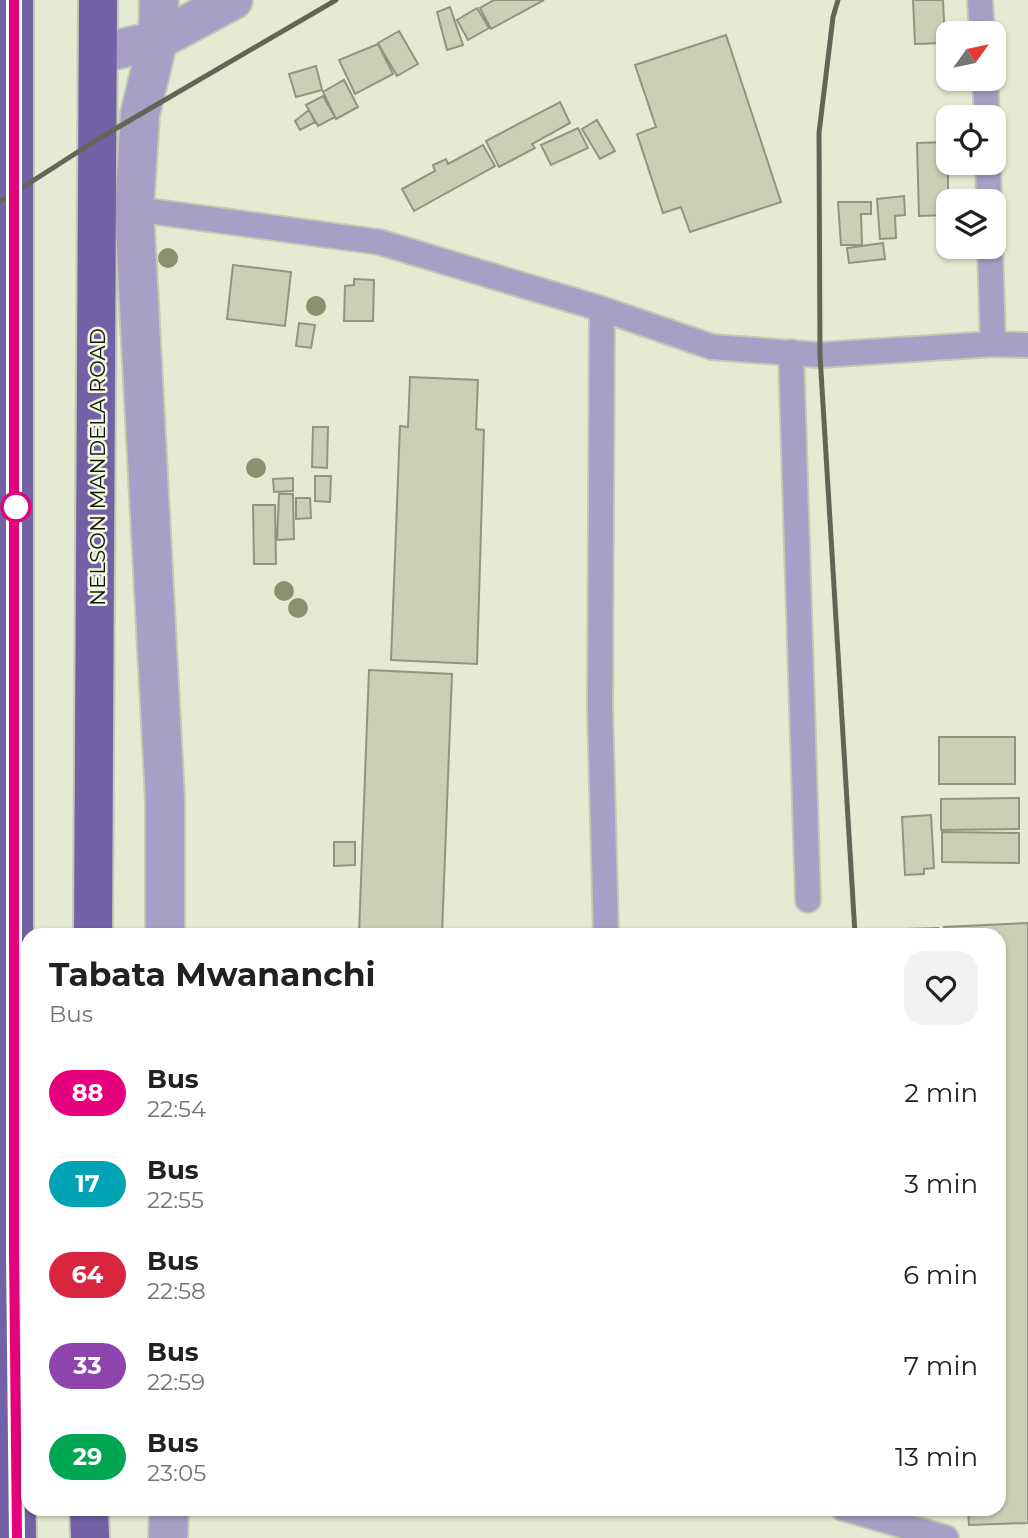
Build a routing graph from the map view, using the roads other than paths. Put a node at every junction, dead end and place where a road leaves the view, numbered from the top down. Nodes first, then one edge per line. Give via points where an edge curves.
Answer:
1 (14, 0) edge
2 (98, 0) edge
3 (159, 0) edge
4 (233, 0) edge
5 (980, 0) edge
6 (981, 21) edge
7 (158, 40) junction
8 (98, 54) junction
9 (7, 134) edge
10 (116, 210) junction
11 (990, 259) edge
12 (602, 309) junction
13 (993, 344) junction
14 (1028, 345) edge
15 (791, 352) junction
16 (807, 900) dead end
17 (93, 928) edge
18 (165, 928) edge
19 (606, 928) edge
20 (89, 1516) edge
21 (169, 1516) edge
22 (870, 1516) edge
23 (18, 1538) edge
24 (90, 1538) edge
25 (168, 1538) edge
26 (946, 1538) edge

1 - 9 main road
2 - 8 main road, NELSON MANDELA ROAD
3 - 7 street
4 - 7 street
5 - 6 lane
7 - 8 street
7 - 10 street
8 - 10 main road, NELSON MANDELA ROAD
9 - 23 main road
10 - 12 lane via 379,242
10 - 17 main road, NELSON MANDELA ROAD
10 - 18 street via 165,800
11 - 13 lane
12 - 15 lane via 712,347
12 - 19 lane via 600,708
13 - 14 lane
13 - 15 lane via 820,355
15 - 16 lane
20 - 24 main road
21 - 25 street
22 - 26 lane

